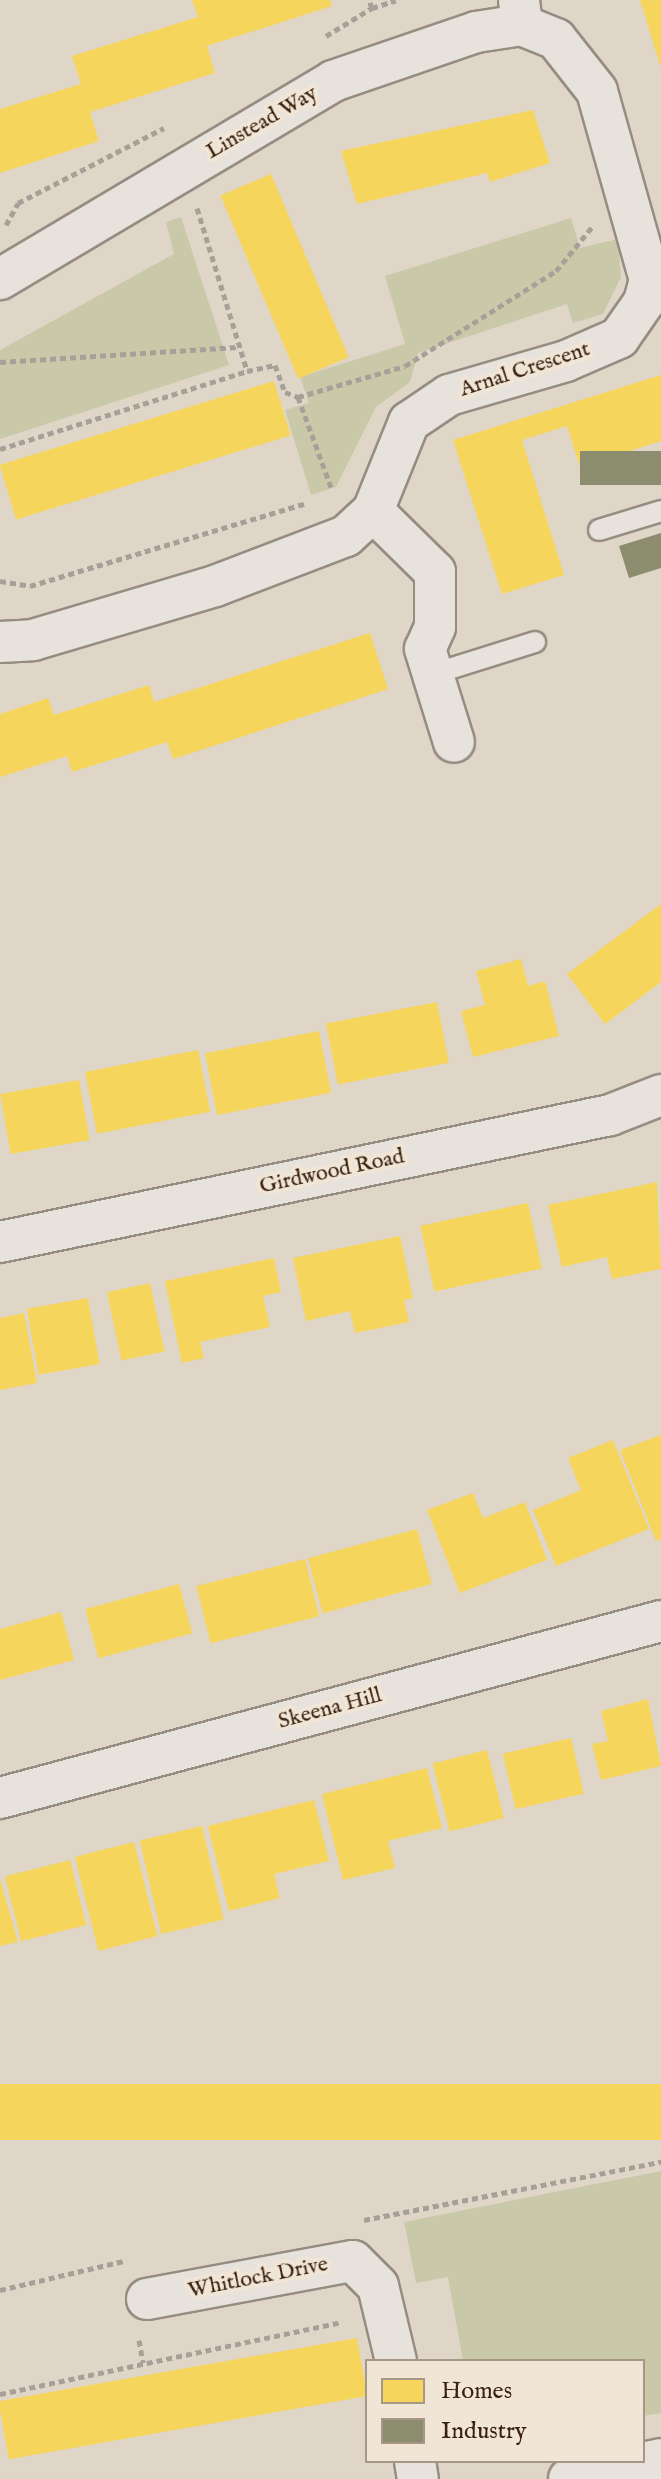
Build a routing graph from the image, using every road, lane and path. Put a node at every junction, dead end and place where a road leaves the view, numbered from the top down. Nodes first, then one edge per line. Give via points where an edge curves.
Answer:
1 (369, 0) edge
2 (396, 0) edge
3 (372, 8) junction
4 (520, 12) edge
5 (319, 40) dead end
6 (176, 122) dead end
7 (185, 168) junction
8 (627, 192) junction
9 (0, 231) edge
10 (0, 279) edge
11 (656, 282) edge
12 (238, 347) junction
13 (0, 362) edge
14 (247, 371) junction
15 (298, 397) junction
16 (0, 449) edge
17 (373, 511) junction
18 (661, 511) edge
19 (599, 530) dead end
20 (0, 581) edge
21 (0, 642) edge
22 (535, 642) dead end
23 (433, 674) junction
24 (454, 742) dead end
25 (661, 1095) edge
26 (0, 1242) edge
27 (661, 1621) edge
28 (0, 1798) edge
29 (661, 2162) edge
30 (358, 2221) dead end
31 (0, 2290) edge
32 (147, 2299) joint
33 (387, 2313) junction
34 (396, 2359) edge
35 (0, 2394) edge
36 (643, 2463) edge
37 (569, 2479) edge

1 - 3 path
2 - 3 path
3 - 5 path
4 - 7 street, Linstead Way via 333,81
4 - 8 street, Arnal Crescent via 556,39 597,91
6 - 9 path via 18,203
7 - 10 street, Linstead Way
7 - 12 path
8 - 11 street, Arnal Crescent
8 - 15 path via 556,271 485,319 405,366
11 - 17 street, Arnal Crescent via 619,338 566,361 449,395 409,422
12 - 13 path via 20,355
12 - 14 path
14 - 15 path via 275,365 285,392
14 - 16 path
15 - 20 path via 333,494 30,586
17 - 21 street, Arnal Crescent via 346,536 215,586 33,640
17 - 23 street via 435,572 435,627 425,649
18 - 19 lane
22 - 23 lane
23 - 24 street
25 - 26 street, Girdwood Road via 610,1115
27 - 28 street, Skeena Hill
29 - 30 path
31 - 32 path via 138,2257
32 - 33 street, Whitlock Drive via 353,2261 378,2286
33 - 34 street, Whitlock Drive
33 - 35 path
36 - 37 street

